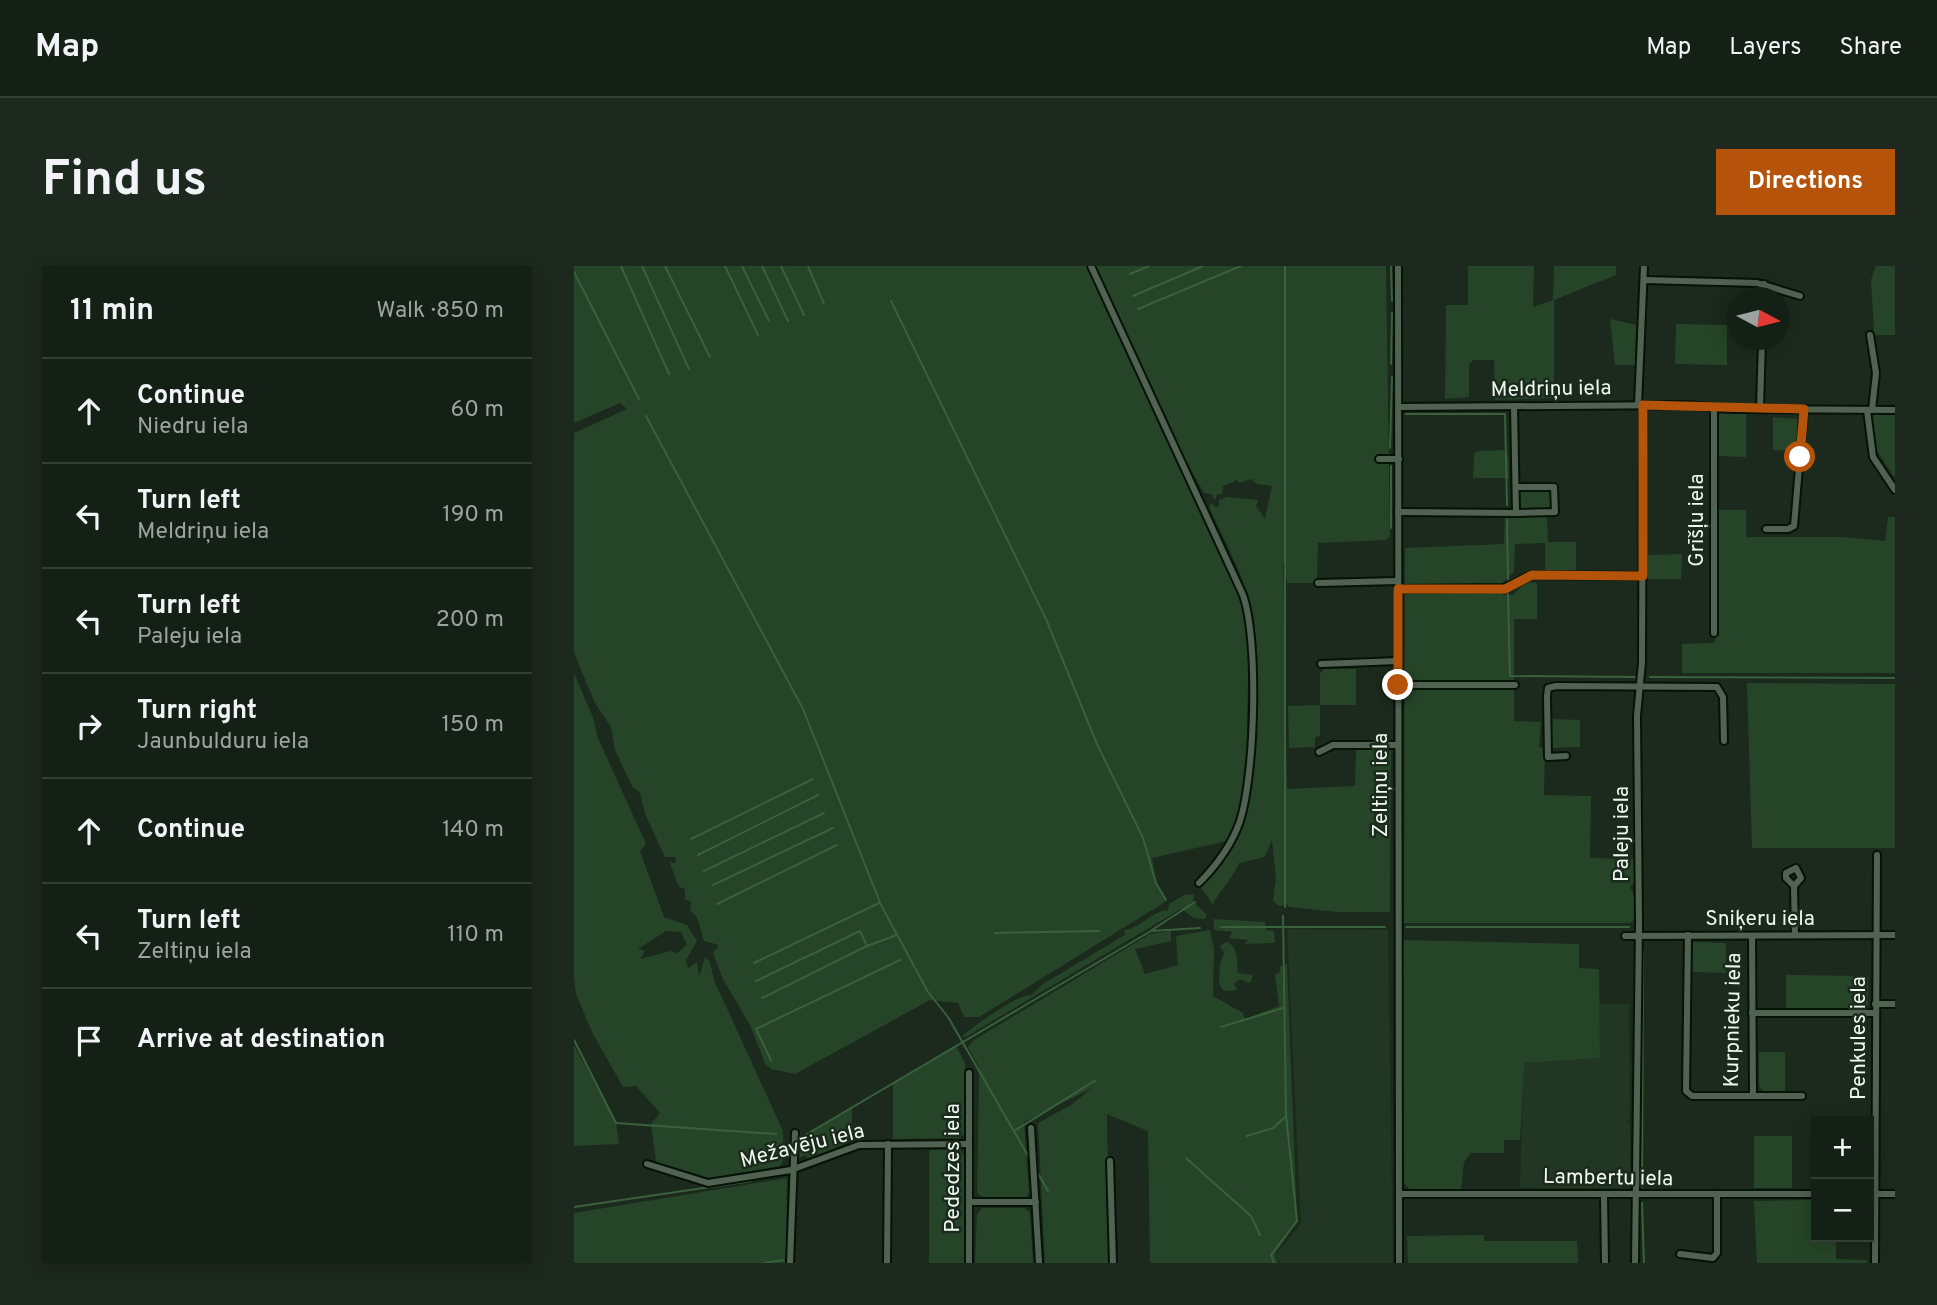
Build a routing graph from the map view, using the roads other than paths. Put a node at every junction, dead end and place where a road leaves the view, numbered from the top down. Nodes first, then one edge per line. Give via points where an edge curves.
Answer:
1 (1091, 266) edge
2 (1398, 266) edge
3 (1644, 266) edge
4 (1644, 280) junction
5 (1764, 284) joint
6 (1800, 296) dead end
7 (1870, 335) dead end
8 (1762, 350) edge
9 (1640, 405) junction
10 (1399, 407) junction
11 (1514, 407) junction
12 (1714, 408) junction
13 (1760, 408) junction
14 (1804, 409) junction
15 (1869, 410) junction
16 (1895, 410) edge
17 (1399, 459) junction
18 (1379, 460) dead end
19 (1516, 487) junction
20 (1895, 490) edge
21 (1398, 512) junction
22 (1516, 513) junction
23 (1766, 529) dead end
24 (1643, 576) junction
25 (1318, 583) dead end
26 (1398, 585) junction
27 (1714, 633) dead end
28 (1398, 661) junction
29 (1321, 664) dead end
30 (1398, 685) junction
31 (1515, 685) dead end
32 (1640, 686) junction
33 (1724, 741) dead end
34 (1398, 745) junction
35 (1319, 752) dead end
36 (1566, 756) dead end
37 (1877, 855) dead end
38 (1199, 883) dead end
39 (1794, 886) dead end
40 (1688, 935) junction
41 (1795, 935) junction
42 (1877, 935) junction
43 (1895, 935) edge
44 (1625, 936) dead end
45 (1638, 936) junction
46 (1752, 936) junction
47 (1875, 1004) junction
48 (1895, 1004) edge
49 (1752, 1013) junction
50 (1875, 1013) junction
51 (969, 1073) dead end
52 (1753, 1096) junction
53 (1802, 1096) dead end
54 (1031, 1128) dead end
55 (795, 1133) dead end
56 (888, 1144) junction
57 (969, 1144) junction
58 (1110, 1161) dead end
59 (647, 1164) dead end
60 (792, 1170) junction
61 (1873, 1179) edge
62 (1399, 1194) junction
63 (1811, 1194) edge
64 (1874, 1194) edge
65 (1895, 1194) edge
66 (1604, 1195) junction
67 (1635, 1195) junction
68 (1717, 1195) junction
69 (969, 1202) junction
70 (1036, 1202) junction
71 (1874, 1228) edge
72 (1680, 1254) dead end
73 (790, 1263) edge
74 (887, 1263) edge
75 (969, 1263) edge
76 (1039, 1263) edge
77 (1113, 1263) edge
78 (1399, 1263) edge
79 (1605, 1263) edge
80 (1635, 1263) edge
81 (1875, 1263) edge

1 - 38 street via 1251,620 1247,794 1240,823 1217,865
2 - 10 street, Zeltiņu iela
3 - 4 street, Paleju iela
4 - 5 street
4 - 9 street, Paleju iela
5 - 6 street
7 - 15 street via 1876,373
8 - 13 street
9 - 11 street, Meldriņu iela
9 - 12 street, Meldriņu iela
9 - 24 street, Paleju iela
10 - 11 street, Meldriņu iela
10 - 17 street, Zeltiņu iela
11 - 19 street
12 - 13 street, Meldriņu iela
12 - 27 street, Grīšļu iela
13 - 14 street, Meldriņu iela
14 - 15 street, Meldriņu iela
14 - 23 street via 1794,526
15 - 16 street, Meldriņu iela
15 - 20 street via 1873,457
17 - 18 street
17 - 21 street, Zeltiņu iela
19 - 22 street
19 - 22 street via 1555,487 1555,512
21 - 22 street
21 - 26 street, Zeltiņu iela
24 - 26 street via 1532,575 1505,589
24 - 32 street, Paleju iela
25 - 26 street
26 - 28 street, Zeltiņu iela
28 - 29 street
28 - 30 street, Zeltiņu iela
30 - 31 street
30 - 34 street, Zeltiņu iela
32 - 33 street via 1717,687 1723,697
32 - 36 street via 1548,688 1548,757
32 - 45 street, Paleju iela
34 - 35 street via 1333,746
34 - 62 street, Zeltiņu iela
37 - 42 street, Penkules iela
39 - 41 street
40 - 45 street, Sniķeru iela
40 - 46 street, Sniķeru iela
40 - 52 street, Kurpnieku iela via 1686,1091 1692,1096
41 - 42 street, Sniķeru iela
41 - 46 street, Sniķeru iela
42 - 43 street, Sniķeru iela
42 - 47 street, Penkules iela
44 - 45 street, Sniķeru iela
45 - 67 street, Paleju iela
46 - 49 street, Kurpnieku iela
47 - 48 street
47 - 50 street, Penkules iela
49 - 50 street
49 - 52 street, Kurpnieku iela
50 - 61 street, Penkules iela
51 - 57 street, Pededzes iela
52 - 53 street
54 - 70 street
55 - 60 street
56 - 57 street, Mežavēju iela
56 - 60 street, Mežavēju iela via 859,1145
56 - 74 street
57 - 69 street, Pededzes iela
58 - 77 street
59 - 60 street, Mežavēju iela via 708,1183
60 - 73 street
62 - 66 street, Lambertu iela
62 - 78 street, Zeltiņu iela
63 - 68 street, Lambertu iela
64 - 65 street
66 - 67 street, Lambertu iela
66 - 79 street
67 - 68 street, Lambertu iela
67 - 80 street, Paleju iela
68 - 72 street via 1717,1253 1713,1258
69 - 70 street
69 - 75 street, Pededzes iela
70 - 76 street
71 - 81 street, Penkules iela

